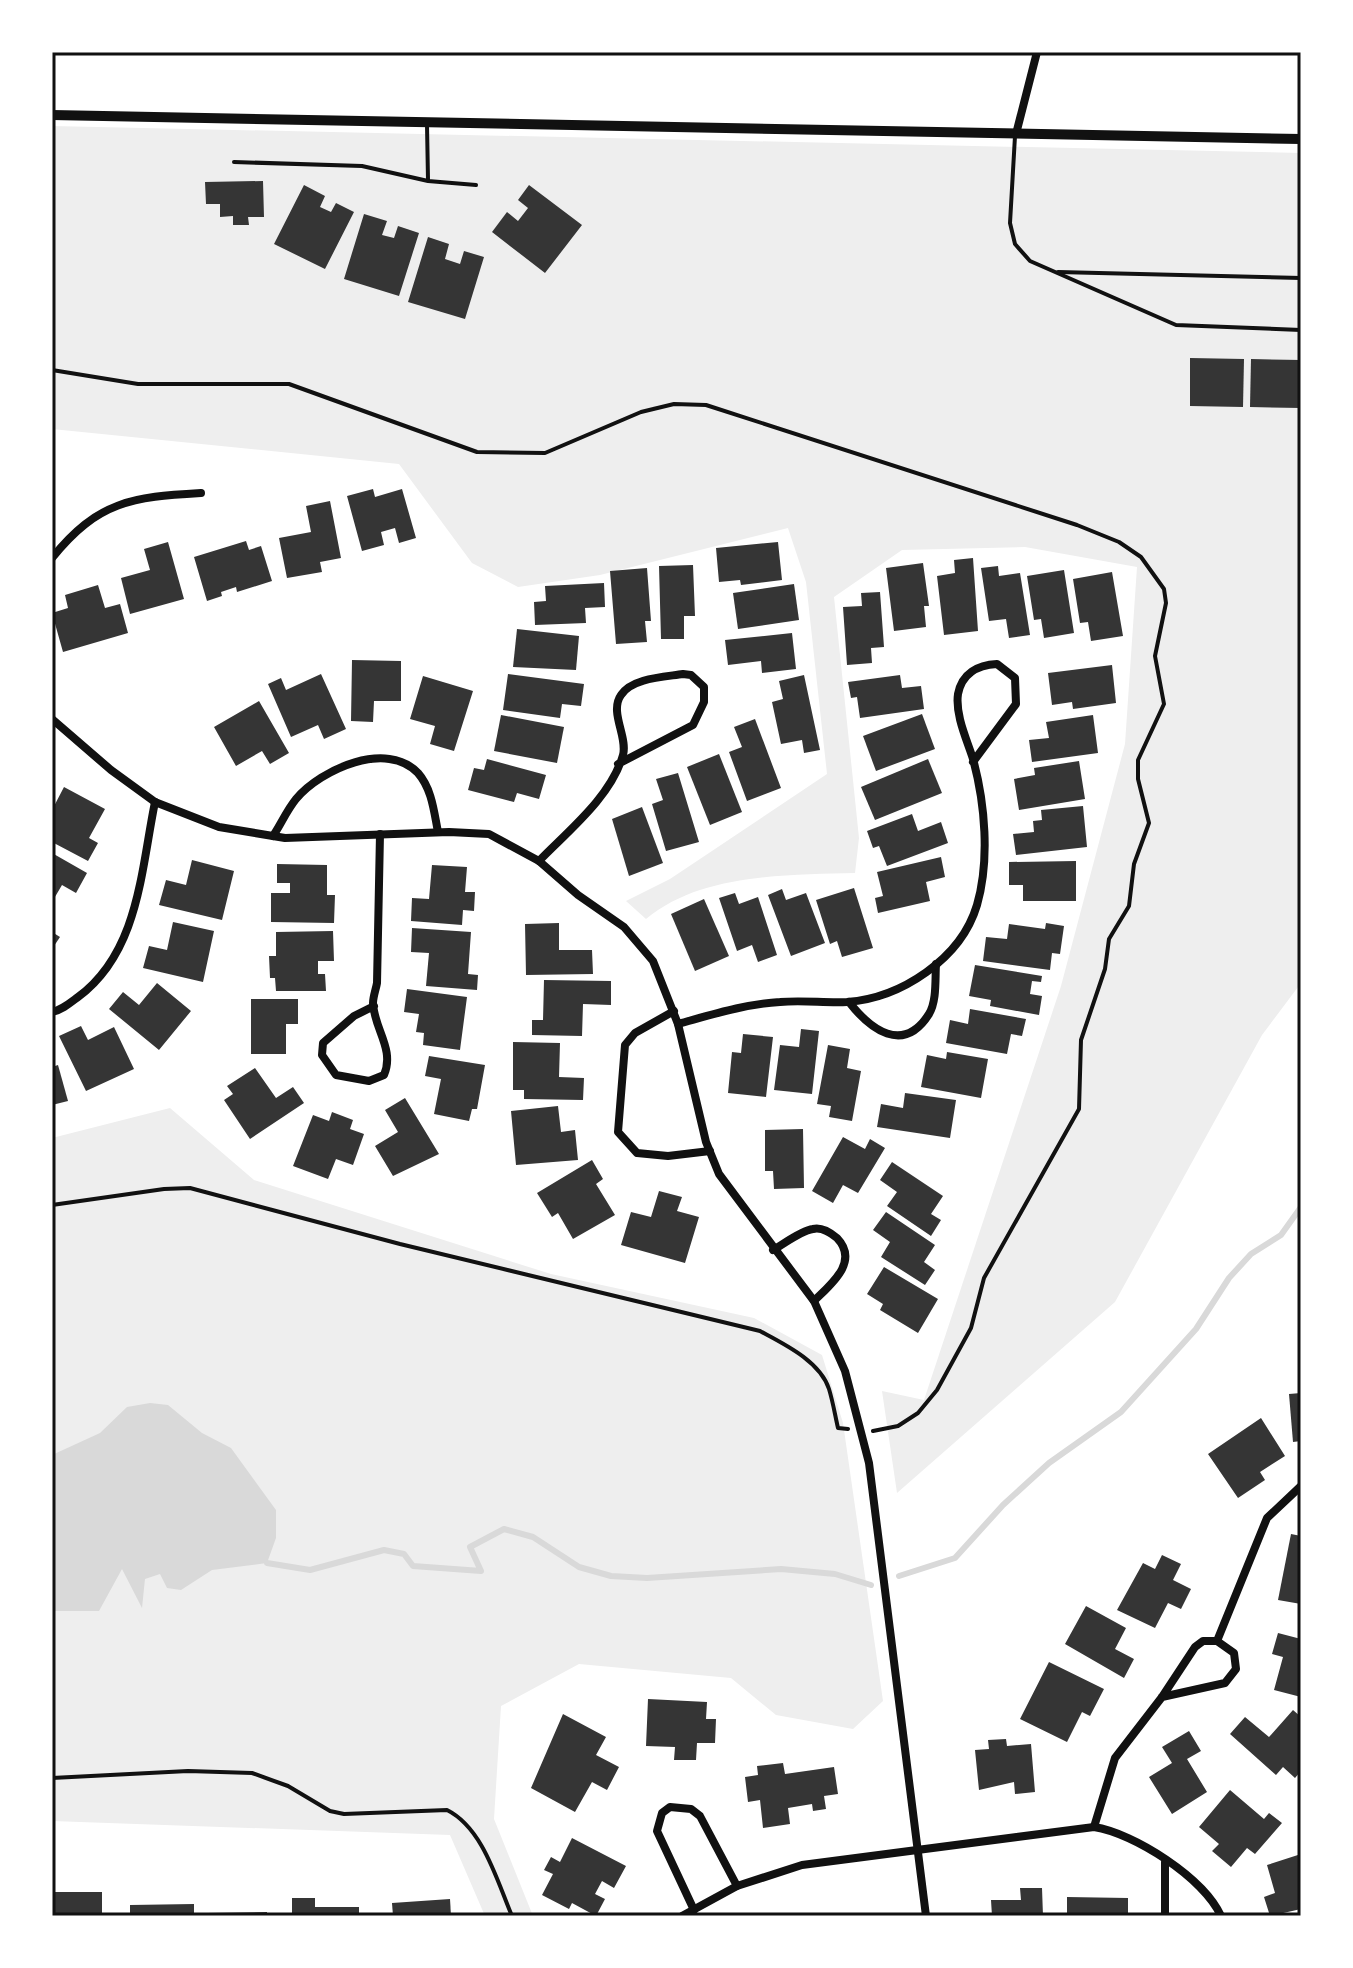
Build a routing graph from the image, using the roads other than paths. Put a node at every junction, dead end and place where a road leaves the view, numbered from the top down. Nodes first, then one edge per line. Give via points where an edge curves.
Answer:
1 (1037, 52) edge
2 (52, 115) edge
3 (427, 123) junction
4 (1016, 134) junction
5 (1301, 139) edge
6 (234, 162) dead end
7 (428, 181) junction
8 (476, 185) dead end
9 (1055, 272) junction
10 (1301, 278) edge
11 (1301, 330) edge
12 (201, 493) dead end
13 (52, 558) edge
14 (52, 719) edge
15 (973, 762) junction
16 (618, 764) junction
17 (155, 802) junction
18 (438, 832) junction
19 (380, 834) junction
20 (273, 836) junction
21 (539, 861) junction
22 (936, 964) junction
23 (849, 1002) junction
24 (374, 1006) junction
25 (674, 1011) junction
26 (52, 1012) edge
27 (678, 1024) junction
28 (710, 1151) junction
29 (773, 1250) junction
30 (814, 1301) junction
31 (1301, 1486) edge
32 (1217, 1641) junction
33 (1162, 1697) junction
34 (1094, 1827) junction
35 (917, 1850) junction
36 (1165, 1862) junction
37 (737, 1886) junction
38 (694, 1910) junction
39 (682, 1916) edge
40 (926, 1916) edge
41 (1165, 1916) edge
42 (1221, 1916) edge

1 - 4 street
2 - 3 street
3 - 4 street
3 - 7 lane
4 - 5 street
4 - 9 lane via 1010,223 1015,244 1030,261
6 - 7 lane via 362,166
7 - 8 lane
9 - 10 lane
9 - 11 lane via 1176,325
12 - 13 street via 141,496 101,512
14 - 17 street
15 - 15 street via 958,697 969,673 980,665 997,664 1015,678 1016,704
15 - 22 street via 984,857 977,906 952,949
16 - 16 street via 624,753 619,697 629,686 683,674 704,687 704,702 693,725
16 - 21 street via 608,786
17 - 20 street via 219,827
17 - 26 street via 132,920 118,952 93,986
18 - 19 street
18 - 20 street via 430,794 418,774 383,756 368,757 308,788 295,799
18 - 21 street via 489,834
19 - 20 street
19 - 24 street
21 - 25 street via 624,927 653,961
22 - 23 street via 922,977 883,995
22 - 23 street via 930,1013 914,1029 883,1034 867,1025
23 - 27 street via 778,1002
24 - 24 street via 323,1043 322,1055 336,1075 369,1081 384,1075 388,1055
25 - 27 street
25 - 28 street via 635,1033 625,1045 618,1132 637,1153
27 - 28 street
28 - 29 street via 719,1174
29 - 30 street
29 - 30 street via 813,1229 839,1240 844,1267
30 - 35 street via 845,1371 869,1463
31 - 32 street via 1267,1518
32 - 33 street via 1195,1647
32 - 33 street via 1234,1653 1233,1677 1193,1693
33 - 34 street via 1115,1758
34 - 35 street
34 - 36 street via 1136,1839
35 - 37 street via 802,1865
35 - 40 street
36 - 41 street
36 - 42 street via 1197,1881
37 - 38 street
37 - 38 street via 700,1816 691,1809 670,1807 662,1813 657,1831
38 - 39 street

